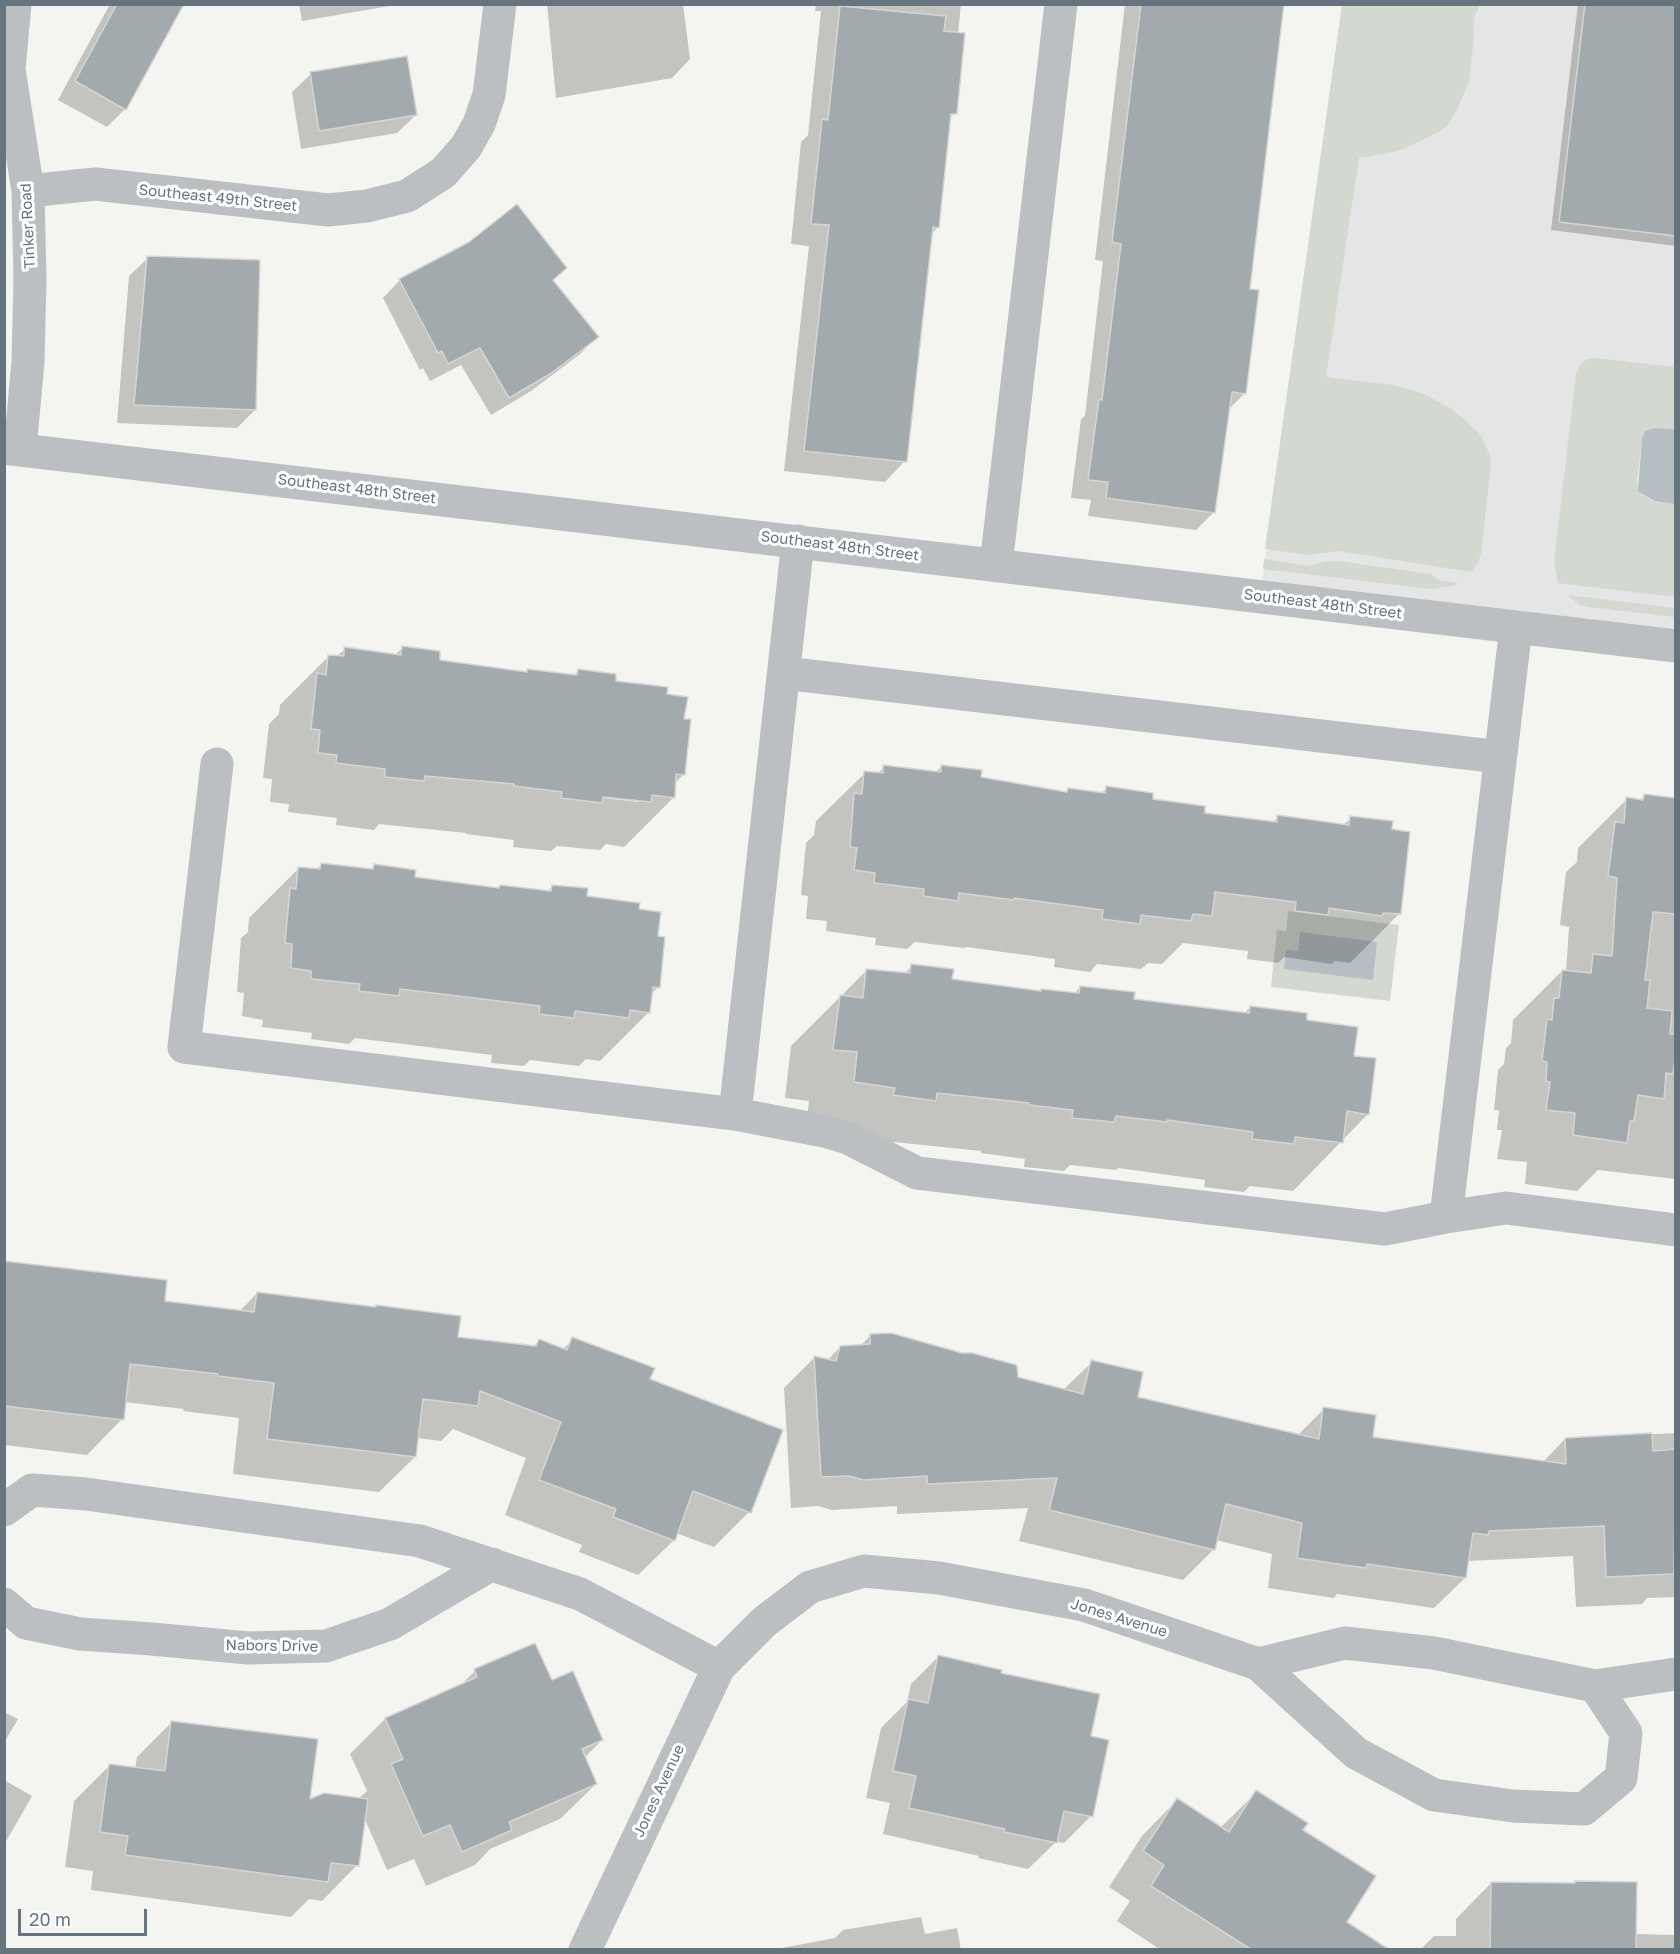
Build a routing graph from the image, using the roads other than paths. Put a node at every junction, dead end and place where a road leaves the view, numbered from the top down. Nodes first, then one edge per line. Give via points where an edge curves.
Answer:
1 (15, 4) edge
2 (500, 4) edge
3 (1061, 4) edge
4 (28, 191) junction
5 (12, 448) edge
6 (798, 541) junction
7 (996, 565) junction
8 (1516, 627) junction
9 (1676, 646) edge
10 (784, 673) junction
11 (1500, 757) junction
12 (217, 764) dead end
13 (735, 1114) junction
14 (1446, 1218) junction
15 (1676, 1230) edge
16 (4, 1510) edge
17 (492, 1564) junction
18 (4, 1604) edge
19 (1258, 1664) junction
20 (719, 1667) junction
21 (1676, 1674) edge
22 (1595, 1686) junction
23 (585, 1950) edge

1 - 4 street, Tinker Road via 9,69
2 - 4 street, Southeast 49th Street via 489,95 480,124 443,173 407,196 368,206 328,210 95,184
3 - 7 street
4 - 5 street, Tinker Road via 28,362
5 - 6 street, Southeast 48th Street
6 - 7 street, Southeast 48th Street
6 - 10 street
7 - 8 street, Southeast 48th Street
8 - 9 street, Southeast 48th Street
8 - 11 street
10 - 11 street
10 - 13 street
11 - 14 street
12 - 13 street via 184,1047
13 - 14 street via 848,1138 917,1173 1385,1229
14 - 15 street via 1506,1208
16 - 17 street via 32,1490 86,1494 420,1541
17 - 18 street, Nabors Drive via 390,1624 326,1646 249,1648 80,1634 26,1623
17 - 20 street via 580,1594
19 - 20 street, Jones Avenue via 1084,1605 939,1578 864,1571 810,1587 764,1622
19 - 22 street via 1345,1643 1434,1653
19 - 22 street, Jones Avenue via 1356,1753 1434,1795 1513,1806 1584,1809 1621,1778 1626,1733
20 - 23 street, Jones Avenue
21 - 22 street

